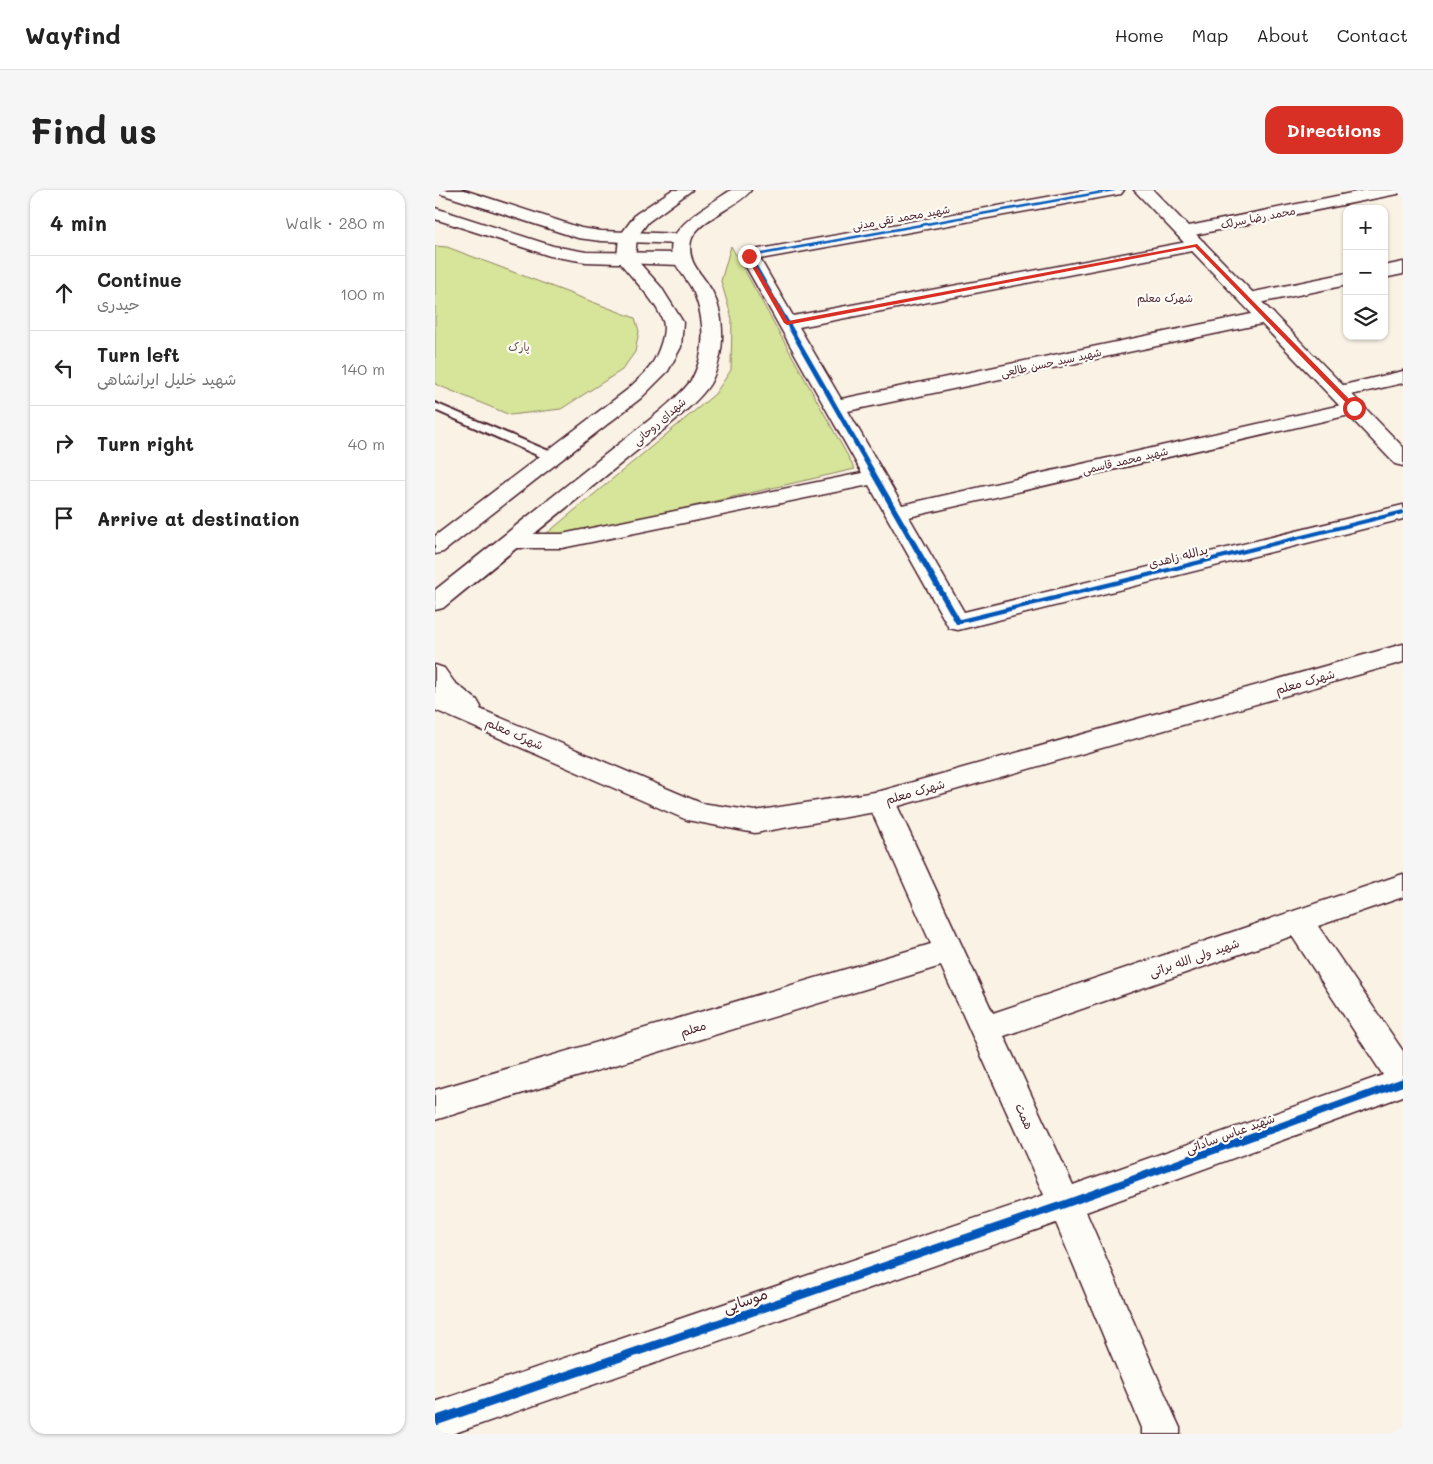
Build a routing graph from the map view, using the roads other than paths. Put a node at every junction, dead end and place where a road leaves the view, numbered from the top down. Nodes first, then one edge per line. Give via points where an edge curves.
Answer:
1 (447, 190) edge
2 (683, 190) edge
3 (742, 190) edge
4 (1115, 190) edge
5 (1143, 190) edge
6 (1391, 190) edge
7 (435, 213) edge
8 (627, 238) junction
9 (1190, 239) junction
10 (682, 249) junction
11 (626, 258) junction
12 (1403, 268) edge
13 (1388, 271) edge
14 (1343, 280) edge
15 (1249, 299) junction
16 (1266, 317) junction
17 (787, 323) junction
18 (1403, 377) edge
19 (1338, 392) junction
20 (435, 406) edge
21 (835, 407) junction
22 (1354, 408) junction
23 (552, 457) junction
24 (1403, 458) edge
25 (876, 477) junction
26 (1403, 512) edge
27 (896, 513) junction
28 (512, 541) junction
29 (435, 547) edge
30 (435, 602) edge
31 (1403, 653) edge
32 (435, 674) edge
33 (435, 700) edge
34 (435, 717) edge
35 (484, 720) junction
36 (881, 801) junction
37 (1403, 885) edge
38 (1298, 921) junction
39 (950, 951) junction
40 (986, 1030) junction
41 (1403, 1080) edge
42 (435, 1105) edge
43 (1065, 1204) junction
44 (435, 1421) edge
45 (1161, 1434) edge

1 - 8 street via 578,233
2 - 8 street via 642,218
3 - 10 street via 699,220
4 - 17 street, شهید محمد تقی مدنی via 749,256
5 - 9 street
6 - 9 street, محمد رضا سرلک
7 - 11 street via 550,251 586,257
8 - 10 street
8 - 11 street
9 - 15 street
9 - 17 street, محمد رضا سرلک
10 - 11 street
10 - 28 street, شهدای روحانی via 703,292 712,325 713,344 702,380 642,436
11 - 23 street via 654,291 673,322 671,347 658,371 634,394
12 - 13 street
14 - 15 street
15 - 16 street
16 - 19 street
16 - 21 street, شهید سید حسن طالعی
17 - 21 street
18 - 19 street
19 - 22 street
20 - 23 lane
21 - 25 street
22 - 24 street
22 - 27 street, شهید محمد قاسمی
23 - 29 street
25 - 27 street
25 - 28 street via 562,541
26 - 27 street, یدالله زاهدی via 959,622
28 - 30 street, شهدای روحانی
31 - 36 street, شهرک معلم
32 - 35 street via 445,688
33 - 35 street, شهرک معلم
34 - 35 street
35 - 36 street, شهرک معلم via 697,813 755,822
36 - 39 street, همت
37 - 38 street, شهید ولی الله براتی
38 - 40 street, شهید ولی الله براتی
38 - 41 street
39 - 40 street, همت
39 - 42 street, معلم
40 - 43 street, همت
41 - 43 street, شهید عباس ساداتی
43 - 44 street, موسایی
43 - 45 street, همت

